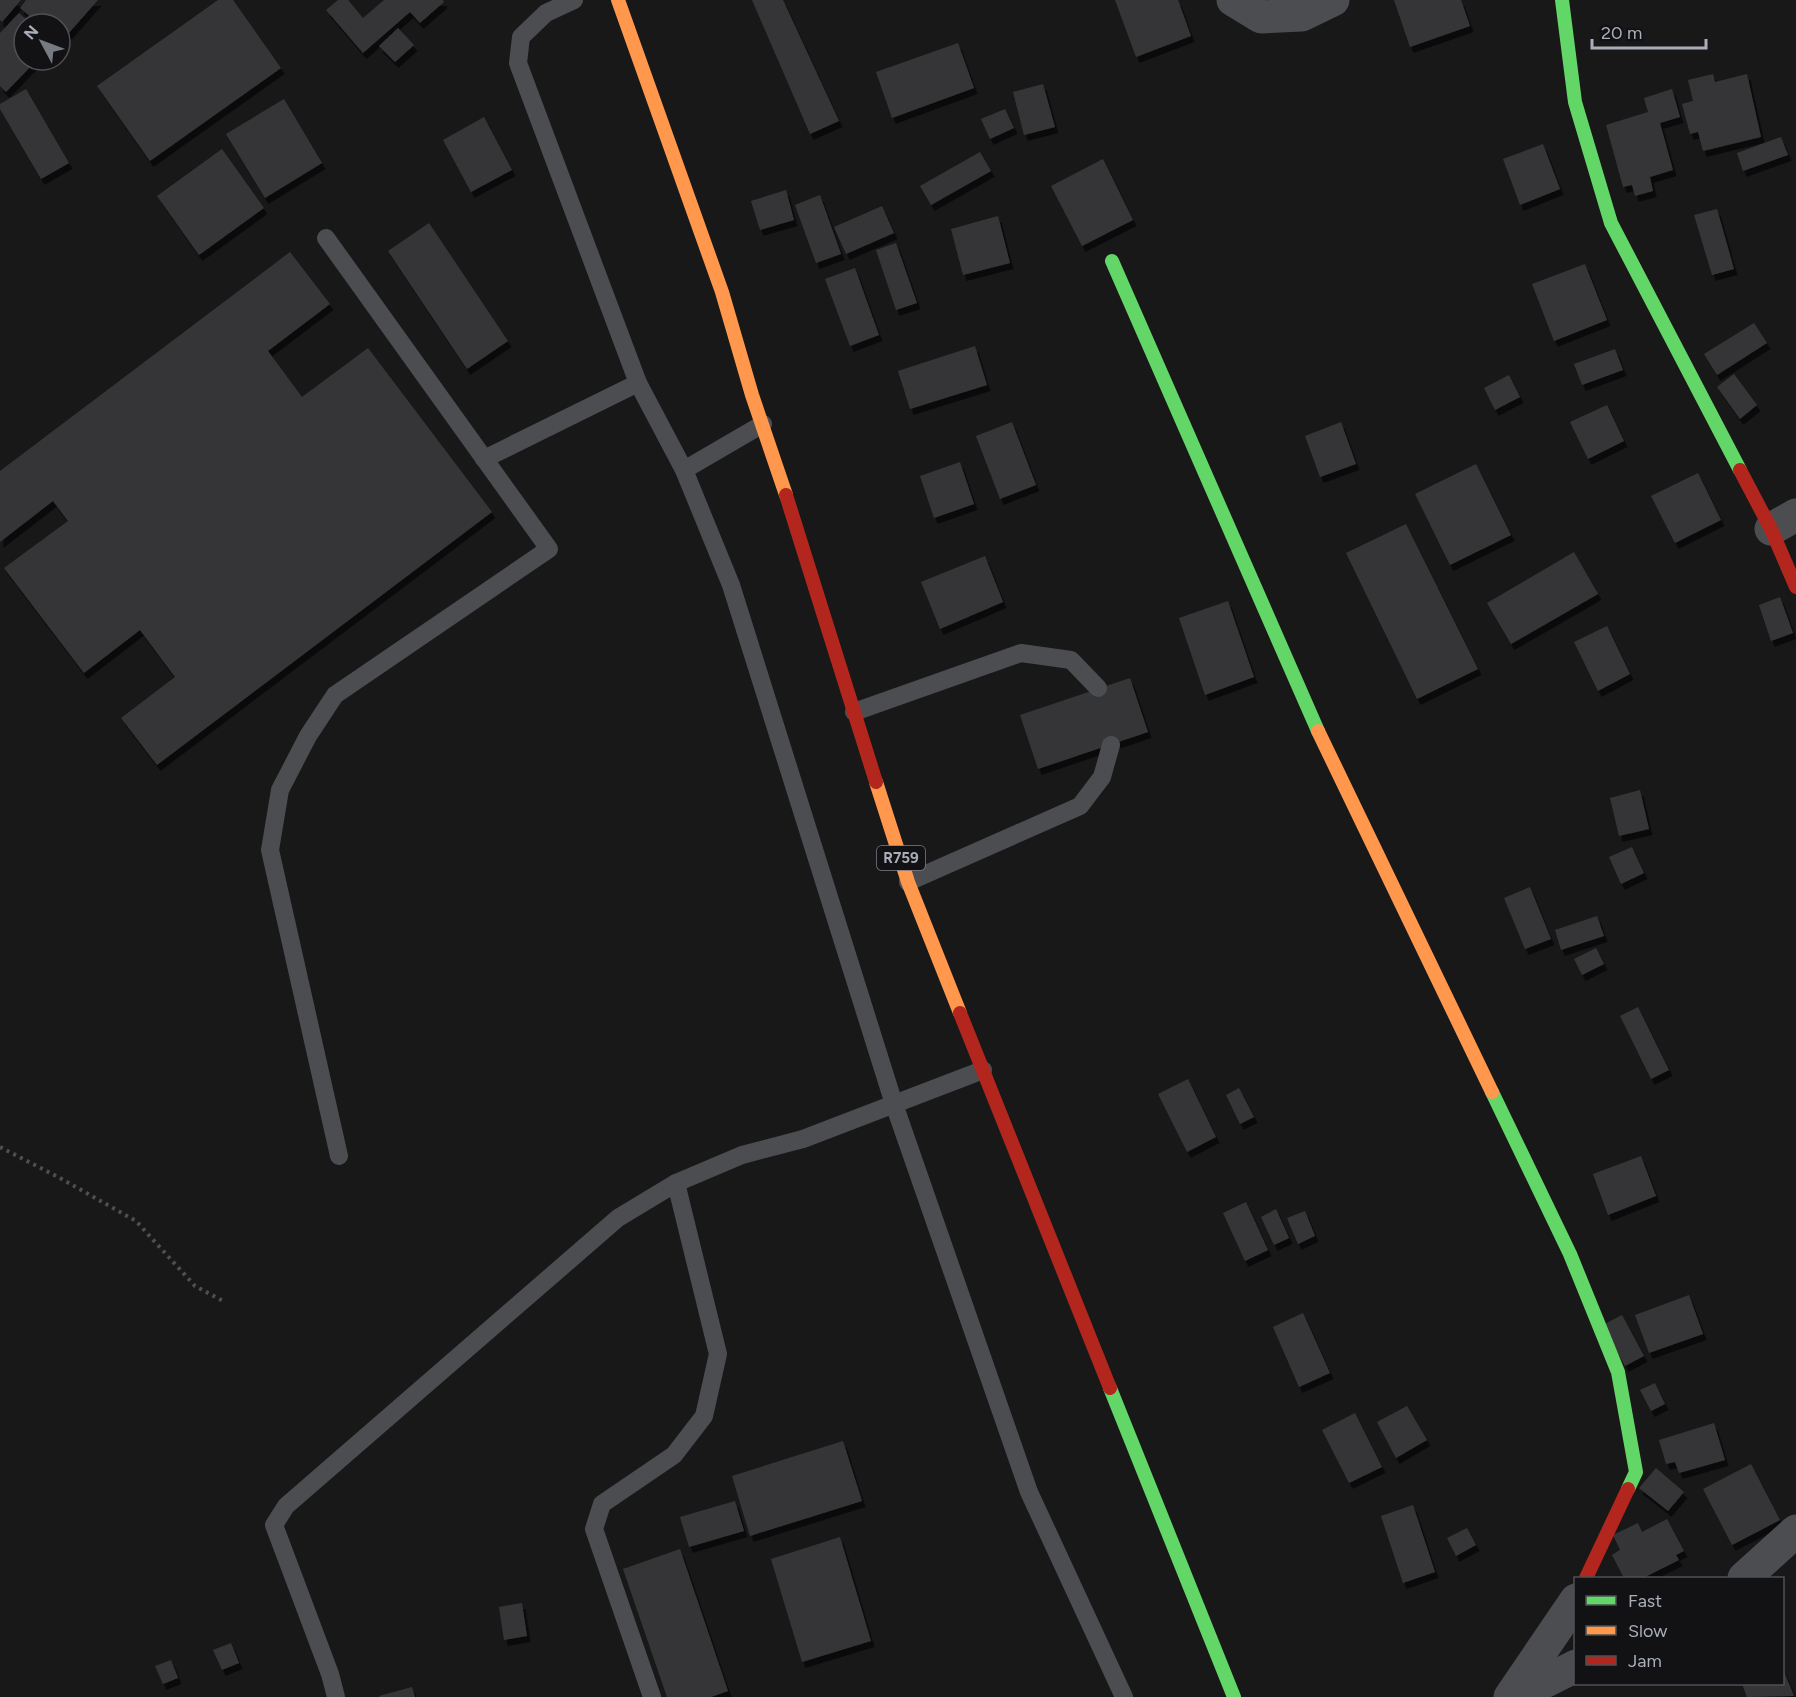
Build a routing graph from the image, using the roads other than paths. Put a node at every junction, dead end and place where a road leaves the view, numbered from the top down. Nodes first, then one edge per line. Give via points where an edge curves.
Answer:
1 (574, 0) edge
2 (618, 0) edge
3 (1233, 0) edge
4 (1333, 0) edge
5 (1562, 0) edge
6 (326, 238) dead end
7 (1112, 261) dead end
8 (638, 383) junction
9 (763, 424) junction
10 (484, 459) junction
11 (684, 471) junction
12 (1783, 522) edge
13 (1796, 586) edge
14 (1098, 688) dead end
15 (854, 711) junction
16 (1111, 745) dead end
17 (908, 882) junction
18 (983, 1070) junction
19 (894, 1104) junction
20 (339, 1156) dead end
21 (676, 1183) junction
22 (1796, 1531) edge
23 (1586, 1577) edge
24 (1745, 1577) edge
25 (1574, 1601) edge
26 (1574, 1667) edge
27 (336, 1697) edge
28 (652, 1697) edge
29 (1124, 1697) edge
30 (1234, 1697) edge
31 (1509, 1697) edge
32 (1514, 1697) edge

1 - 8 lane via 546,13 521,37 518,63
2 - 9 street, R759 via 722,292
3 - 4 street via 1261,17 1302,15
5 - 12 street via 1575,102 1611,223
6 - 10 lane
7 - 23 street via 1311,716 1570,1254 1618,1372 1636,1472
8 - 10 lane
8 - 11 lane
9 - 11 lane
9 - 15 street, R759
10 - 20 lane via 549,549 335,695 280,790 270,850
11 - 19 lane via 731,585
12 - 13 street
14 - 15 lane via 1071,660 1021,653
15 - 17 street, R759
16 - 17 lane via 1102,777 1080,806
17 - 18 street, R759
18 - 19 lane
18 - 30 street, R759
19 - 21 lane via 803,1139 742,1155
19 - 29 lane via 1029,1492
21 - 27 lane via 618,1218 286,1506 274,1525
21 - 28 lane via 718,1354 704,1416 674,1455 602,1504 594,1529
22 - 24 street
25 - 31 street
26 - 32 street

